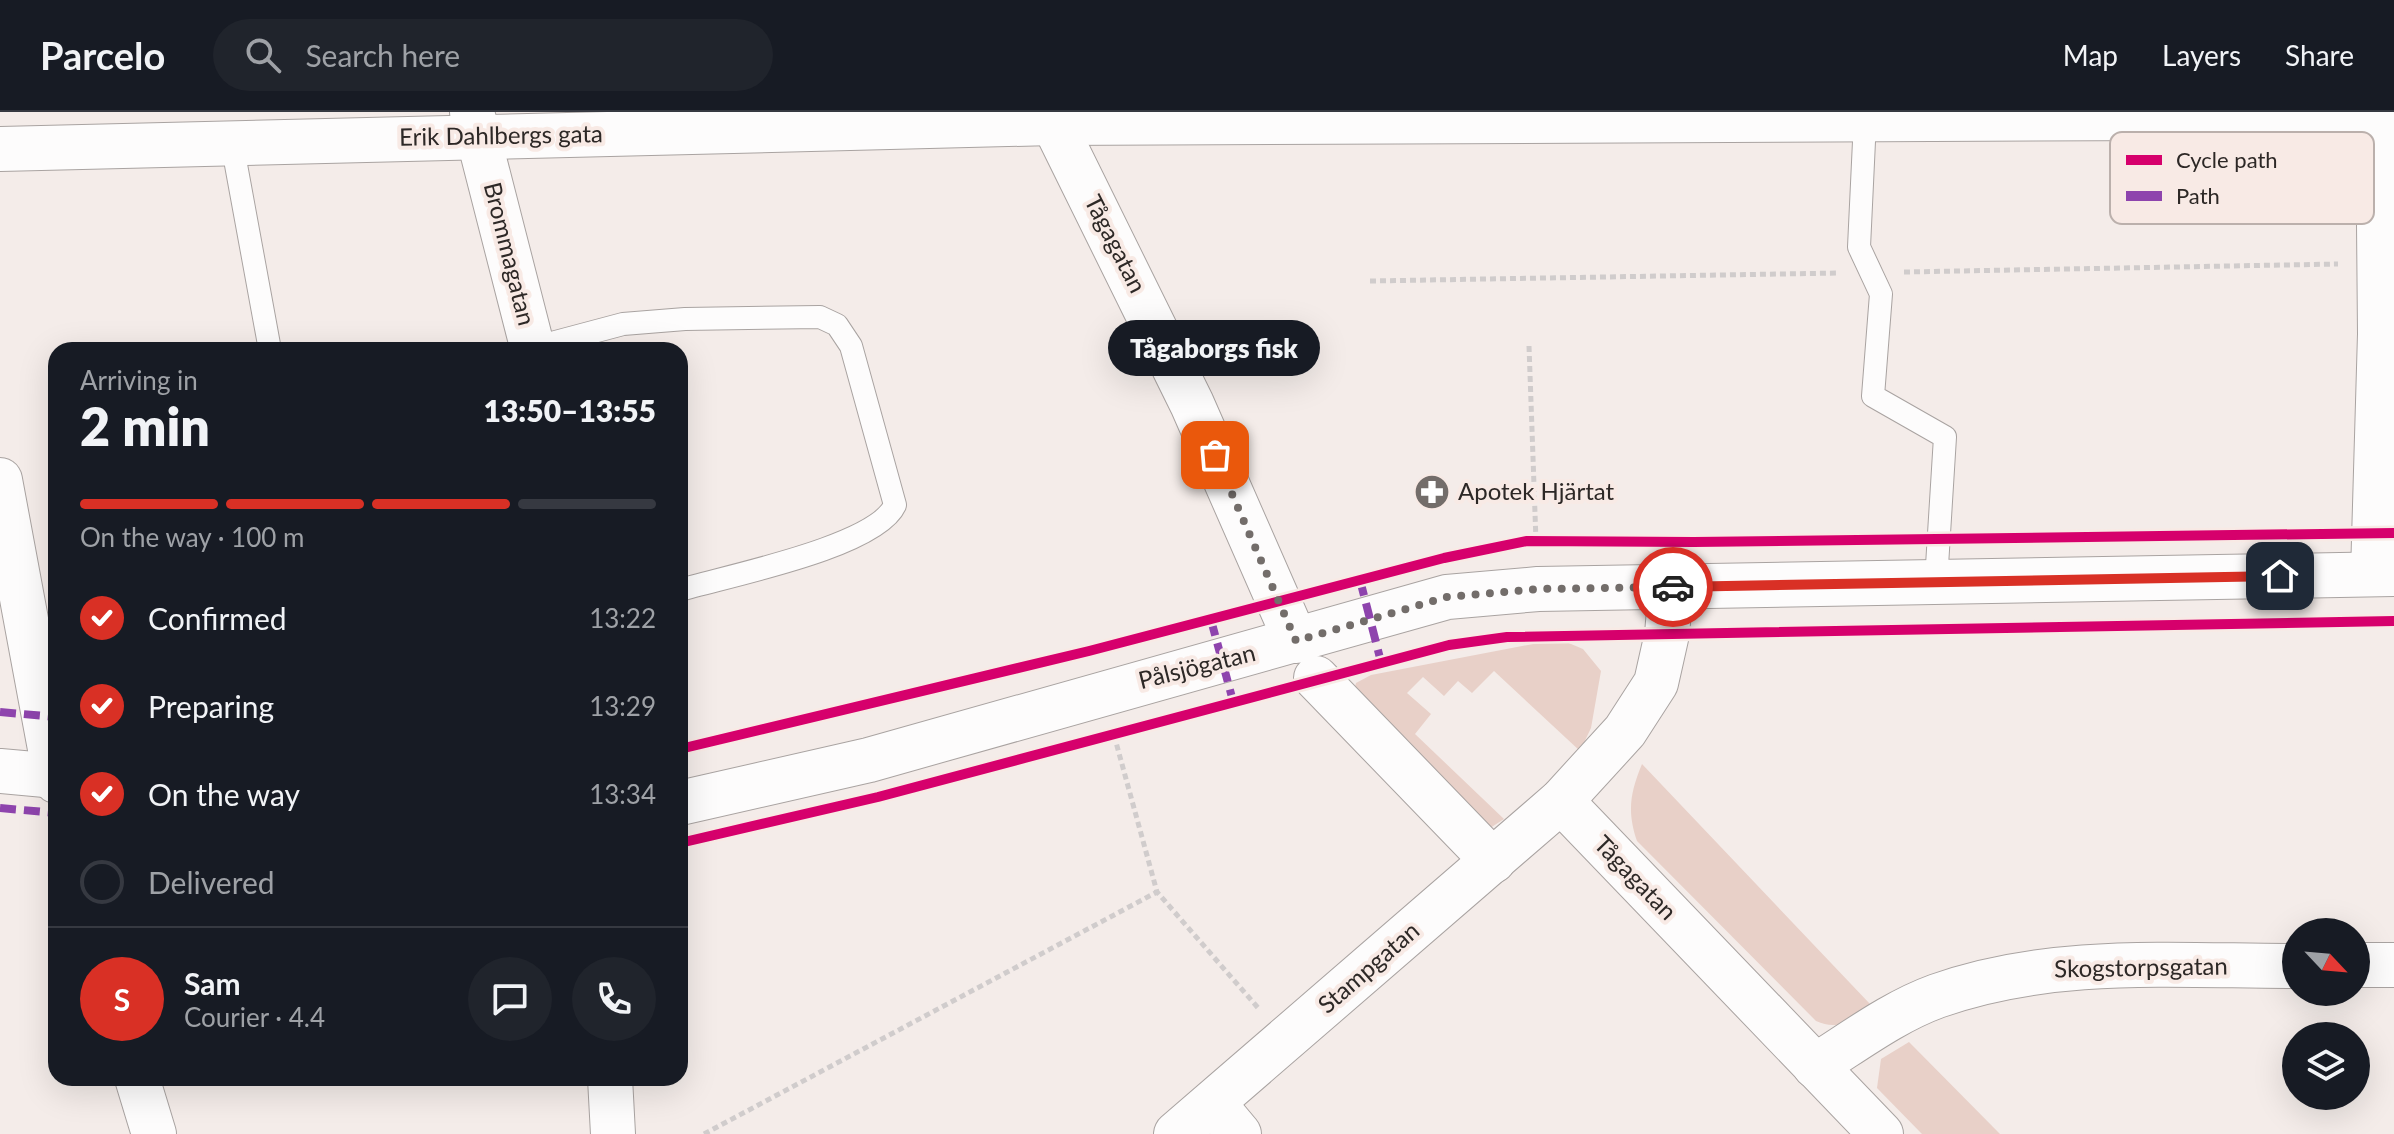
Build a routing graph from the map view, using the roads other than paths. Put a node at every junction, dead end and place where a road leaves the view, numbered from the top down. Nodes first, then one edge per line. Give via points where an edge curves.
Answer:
1 (2383, 115) edge
2 (1050, 118) edge
3 (1294, 118) edge
4 (1865, 120) junction
5 (475, 124) edge
6 (232, 143) junction
7 (0, 149) edge
8 (269, 342) edge
9 (531, 342) edge
10 (558, 342) edge
11 (0, 480) edge
12 (2384, 574) edge
13 (1936, 582) junction
14 (1671, 587) junction
15 (688, 588) edge
16 (1306, 660) junction
17 (48, 739) edge
18 (0, 771) edge
19 (48, 776) edge
20 (688, 801) edge
21 (1561, 801) junction
22 (1493, 861) junction
23 (2370, 965) edge
24 (2394, 965) edge
25 (2282, 966) edge
26 (1815, 1066) junction
27 (139, 1086) edge
28 (610, 1086) edge
29 (1226, 1119) edge
30 (154, 1134) edge
31 (613, 1134) edge
32 (1176, 1134) edge
33 (1881, 1134) edge

1 - 4 street, Erik Dahlbergs gata
1 - 12 street via 2379,264
2 - 3 street, Erik Dahlbergs gata
2 - 5 street, Erik Dahlbergs gata
2 - 16 street, Tågagatan via 1186,391
3 - 4 street, Erik Dahlbergs gata
4 - 13 lane via 1859,247 1881,294 1873,396 1945,437
5 - 6 street, Erik Dahlbergs gata
5 - 9 street, Brommagatan
6 - 7 street, Erik Dahlbergs gata
6 - 8 lane
10 - 15 lane via 623,324 820,317 837,325 851,346 895,505 889,517 840,545
11 - 17 street
12 - 13 street, Pålsjögatan
13 - 14 street, Pålsjögatan
14 - 16 street, Pålsjögatan via 1447,597
14 - 21 street via 1656,683 1625,731
16 - 20 street, Pålsjögatan via 1125,685 869,760
16 - 22 street, Tågagatan
18 - 19 street
21 - 22 street, Stampgatan
21 - 26 street, Tågagatan
22 - 29 street, Stampgatan via 1286,1040
23 - 24 street
25 - 26 street, Skogstorpsgatan via 2070,967 2012,975 1937,996 1891,1017
26 - 33 street, Tågagatan
27 - 30 street
28 - 31 street
29 - 32 street, Stampgatan

